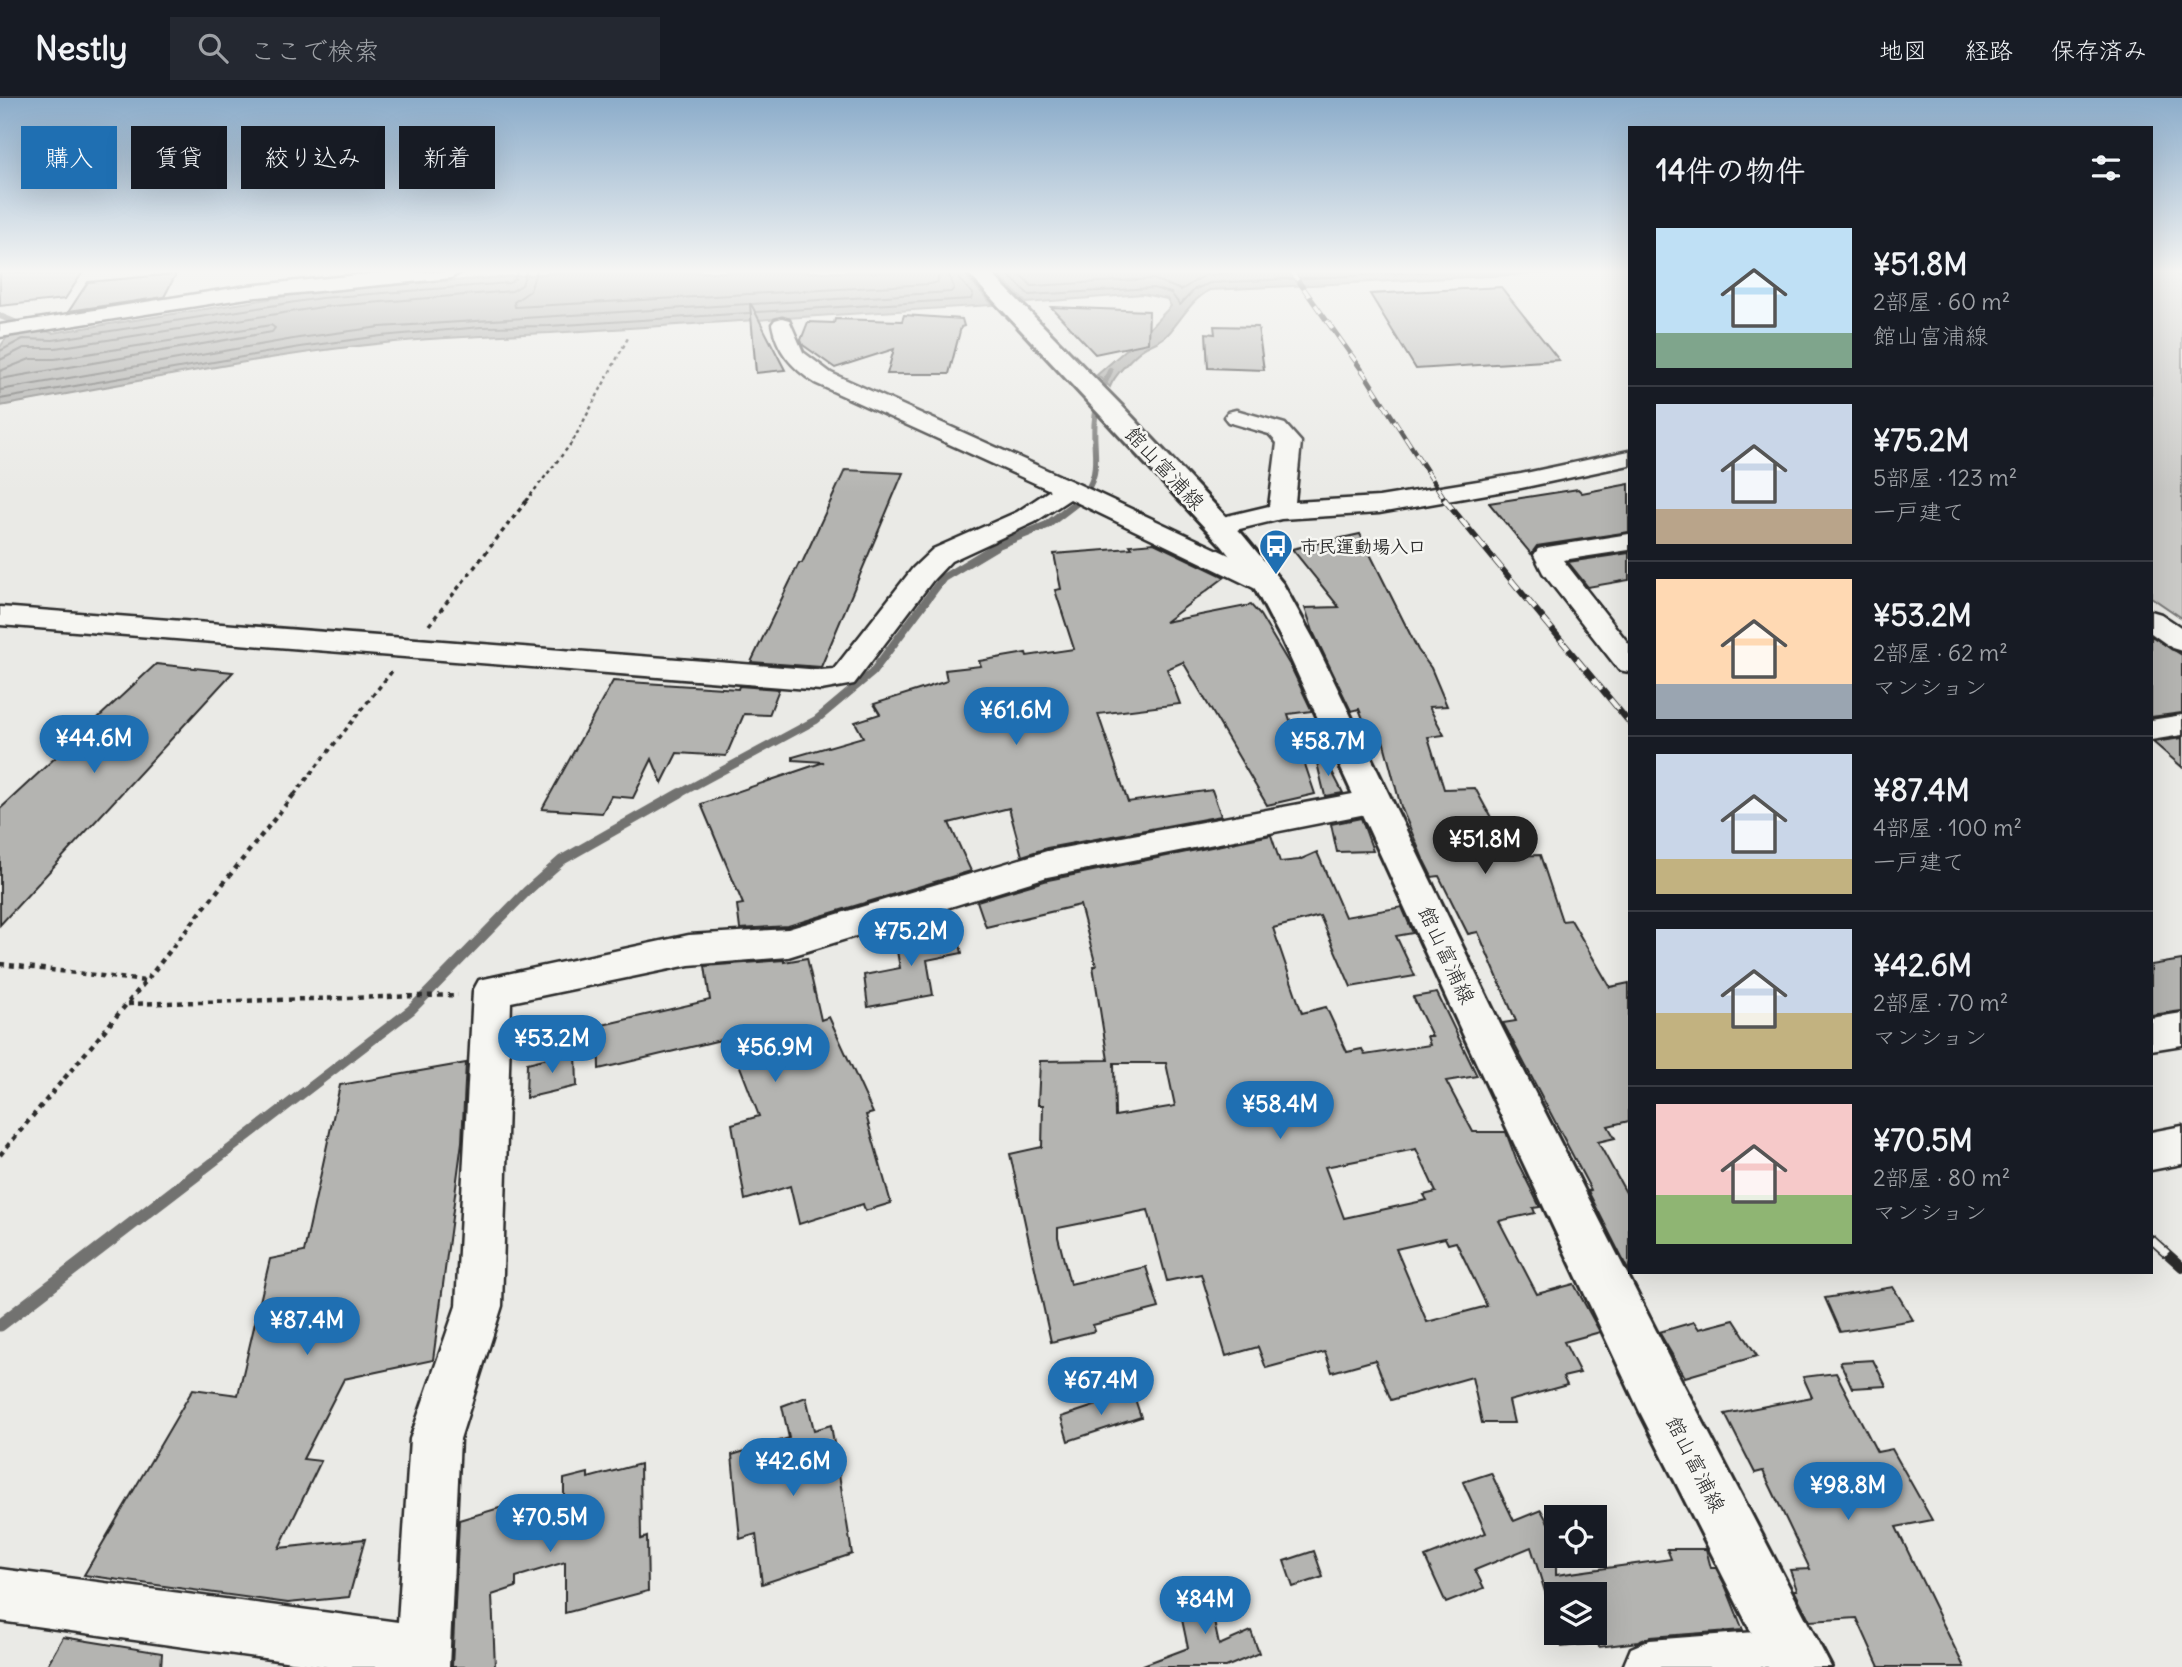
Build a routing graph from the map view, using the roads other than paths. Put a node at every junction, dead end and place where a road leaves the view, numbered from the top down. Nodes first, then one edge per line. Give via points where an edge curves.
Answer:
1 (788, 345) edge
2 (1049, 345) edge
3 (1236, 417) dead end
4 (1628, 458) edge
5 (1074, 491) junction
6 (1281, 511) junction
7 (1219, 526) junction
8 (1628, 542) edge
9 (1268, 584) junction
10 (0, 615) edge
11 (1628, 615) edge
12 (1596, 620) junction
13 (2153, 621) edge
14 (2182, 642) edge
15 (1628, 662) edge
16 (2182, 725) edge
17 (2153, 730) edge
18 (1374, 802) junction
19 (2182, 1029) edge
20 (2153, 1034) edge
21 (2182, 1145) edge
22 (2153, 1151) edge
23 (0, 1595) edge
24 (422, 1660) edge
25 (1798, 1662) edge
26 (1650, 1667) edge

1 - 5 street via 800,364 823,378
2 - 7 main road, 館山富浦線
3 - 6 street via 1277,429 1289,442
4 - 6 street via 1379,505
5 - 9 street
5 - 10 street via 942,555 843,677 821,680
6 - 7 street
7 - 9 main road, 館山富浦線
8 - 12 street via 1547,555
9 - 18 main road, 館山富浦線
11 - 12 street
12 - 15 street
13 - 14 street
16 - 17 street
18 - 24 street via 1047,864 788,943 689,950 492,991 480,1306 435,1439
18 - 25 main road, 館山富浦線 via 1659,1393
19 - 20 street
21 - 22 street
23 - 24 street
25 - 26 street

